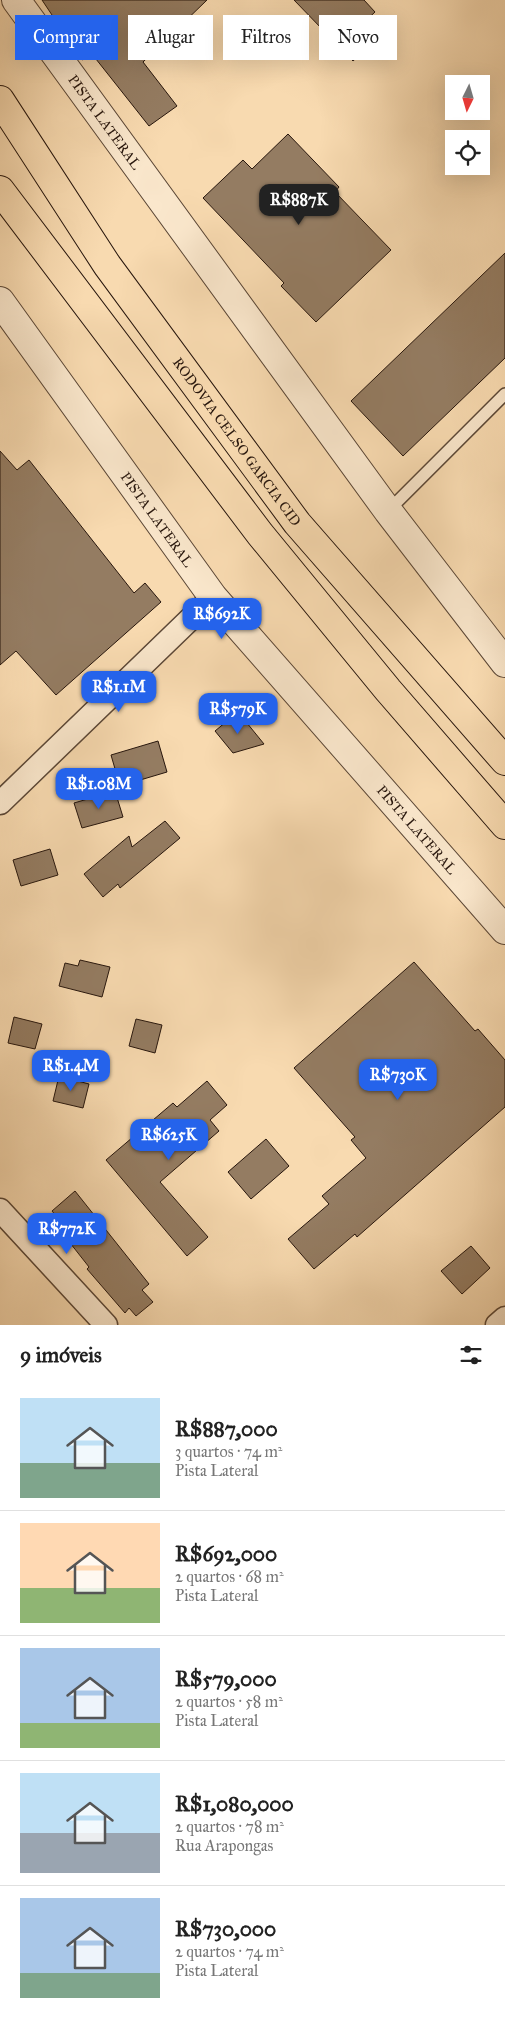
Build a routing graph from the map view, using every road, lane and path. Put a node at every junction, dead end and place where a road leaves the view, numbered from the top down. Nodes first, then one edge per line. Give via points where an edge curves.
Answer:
1 (16, 0) edge
2 (0, 100) edge
3 (0, 190) edge
4 (0, 301) edge
5 (505, 394) edge
6 (388, 511) junction
7 (213, 597) junction
8 (505, 663) edge
9 (505, 760) edge
10 (0, 803) edge
11 (505, 825) edge
12 (505, 930) edge
13 (0, 1210) edge
14 (505, 1318) edge
15 (106, 1325) edge
16 (497, 1325) edge

1 - 6 street, PISTA LATERAL
2 - 9 highway, RODOVIA CELSO GARCIA CID via 107,265 297,522
3 - 11 highway via 260,534 388,690
4 - 7 street, PISTA LATERAL
5 - 6 lane
6 - 8 street, PISTA LATERAL
7 - 10 street
7 - 12 street, PISTA LATERAL
13 - 15 street
14 - 16 street

